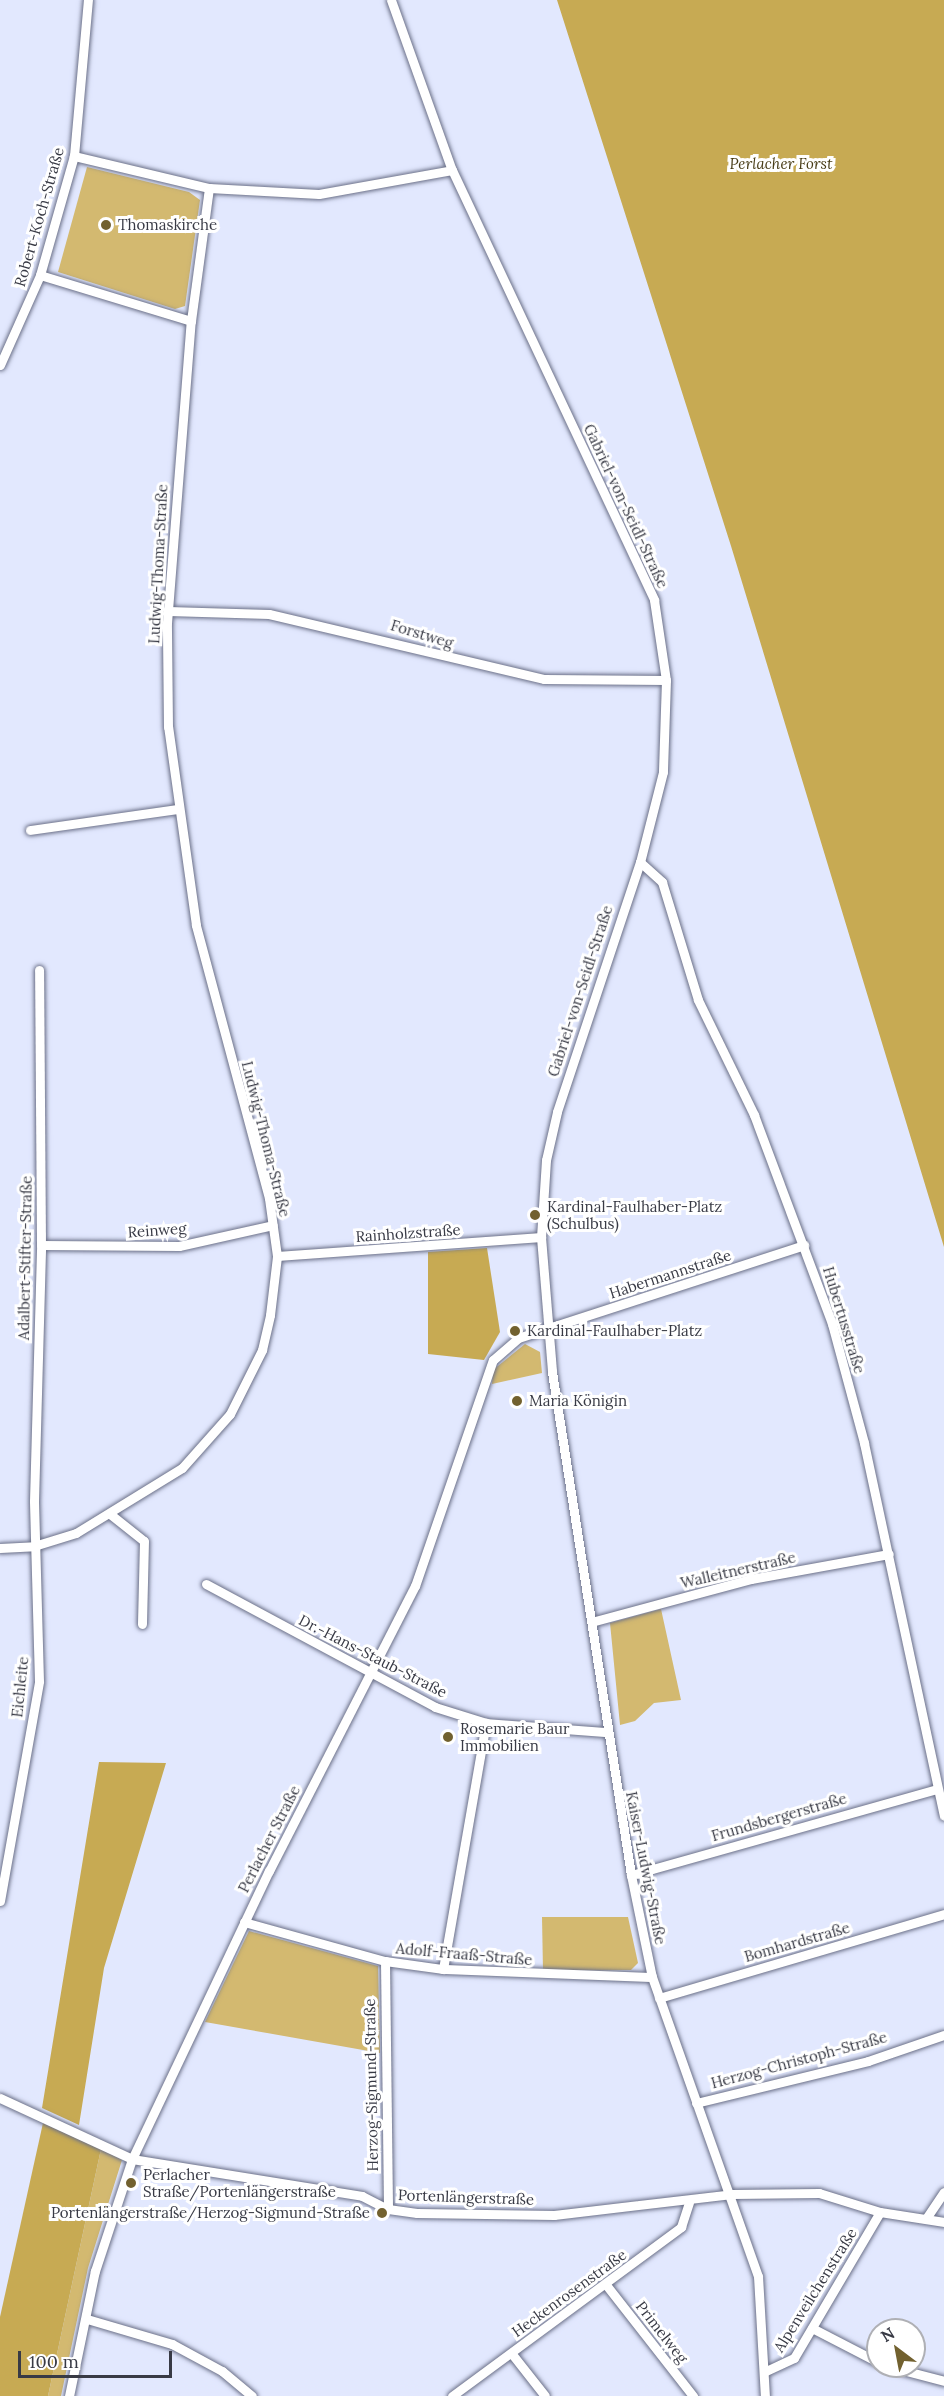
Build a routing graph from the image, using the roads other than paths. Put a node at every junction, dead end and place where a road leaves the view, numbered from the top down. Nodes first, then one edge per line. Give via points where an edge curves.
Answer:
1 (88, 0) edge
2 (391, 0) edge
3 (74, 156) junction
4 (452, 170) junction
5 (209, 188) junction
6 (40, 275) junction
7 (191, 321) junction
8 (0, 364) edge
9 (168, 611) junction
10 (666, 680) junction
11 (177, 809) junction
12 (30, 830) dead end
13 (640, 862) junction
14 (39, 970) dead end
15 (273, 1225) junction
16 (541, 1237) junction
17 (41, 1245) junction
18 (804, 1245) junction
19 (277, 1256) junction
20 (546, 1332) junction
21 (110, 1514) junction
22 (34, 1546) junction
23 (0, 1548) edge
24 (889, 1554) junction
25 (206, 1584) dead end
26 (595, 1621) junction
27 (142, 1624) dead end
28 (372, 1675) junction
29 (486, 1723) junction
30 (607, 1732) junction
31 (936, 1789) junction
32 (944, 1816) edge
33 (631, 1875) junction
34 (0, 1901) edge
35 (944, 1914) edge
36 (244, 1922) junction
37 (385, 1961) junction
38 (443, 1969) junction
39 (652, 1977) junction
40 (659, 1998) junction
41 (944, 2035) edge
42 (0, 2098) edge
43 (696, 2103) junction
44 (132, 2159) junction
45 (944, 2192) edge
46 (732, 2194) junction
47 (689, 2202) junction
48 (388, 2209) junction
49 (880, 2212) junction
50 (927, 2217) junction
51 (944, 2222) edge
52 (607, 2286) junction
53 (87, 2319) junction
54 (812, 2328) junction
55 (512, 2354) junction
56 (866, 2356) edge
57 (766, 2371) junction
58 (926, 2376) edge
59 (944, 2381) edge
60 (69, 2396) edge
61 (252, 2396) edge
62 (452, 2396) edge
63 (545, 2396) edge
64 (693, 2396) edge
65 (765, 2396) edge

1 - 3 street, Robert-Koch-Straße
2 - 4 street, Gabriel-von-Seidl-Straße
3 - 5 street
3 - 6 street, Robert-Koch-Straße
4 - 5 street via 319,194
4 - 10 street, Gabriel-von-Seidl-Straße via 654,600
5 - 7 street, Ludwig-Thoma-Straße
6 - 7 street
6 - 8 street, Robert-Koch-Straße
7 - 9 street, Ludwig-Thoma-Straße
9 - 10 street, Forstweg via 269,614 544,679
9 - 11 street, Ludwig-Thoma-Straße via 168,727
10 - 13 street, Gabriel-von-Seidl-Straße via 663,772
11 - 12 street
11 - 15 street, Ludwig-Thoma-Straße via 196,925
13 - 16 street, Gabriel-von-Seidl-Straße via 557,1112 546,1160
13 - 18 street, Hubertusstraße via 662,882 698,1000 754,1115
14 - 17 street, Adalbert-Stifter-Straße
15 - 17 street, Reinweg via 180,1246
15 - 19 street, Ludwig-Thoma-Straße
16 - 19 street, Rainholzstraße
16 - 20 street, Gabriel-von-Seidl-Straße
17 - 22 street, Adalbert-Stifter-Straße
18 - 20 street, Habermannstraße
18 - 24 street, Hubertusstraße via 832,1324
19 - 21 street, Ludwig-Thoma-Straße via 262,1350 230,1414 182,1468
20 - 26 street, Kaiser-Ludwig-Straße
20 - 28 street, Perlacher Straße via 518,1338 493,1360 440,1525
21 - 22 street, Ludwig-Thoma-Straße
21 - 27 street via 144,1541
22 - 23 street, Ludwig-Thoma-Straße
22 - 34 street, Eichleite via 40,1609 39,1681
24 - 26 street, Walleitnerstraße via 751,1579
24 - 31 street, Hubertusstraße
25 - 28 street, Dr.-Hans-Staub-Straße
26 - 30 street, Kaiser-Ludwig-Straße
28 - 29 street, Dr.-Hans-Staub-Straße via 435,1707
28 - 36 street, Perlacher Straße
29 - 30 street, Dr.-Hans-Staub-Straße
29 - 38 street
30 - 33 street, Kaiser-Ludwig-Straße
31 - 32 street, Hubertusstraße
31 - 33 street, Frundsbergerstraße
33 - 39 street, Kaiser-Ludwig-Straße
35 - 40 street, Bomhardstraße
36 - 37 street, Adolf-Fraaß-Straße
36 - 44 street, Perlacher Straße
37 - 38 street, Adolf-Fraaß-Straße
37 - 48 street, Herzog-Sigmund-Straße
38 - 39 street, Adolf-Fraaß-Straße
39 - 40 street, Kaiser-Ludwig-Straße
40 - 43 street, Kaiser-Ludwig-Straße
41 - 43 street, Herzog-Christoph-Straße via 868,2061
42 - 44 street, Portenlängerstraße
43 - 46 street, Kaiser-Ludwig-Straße
44 - 48 street, Portenlängerstraße via 362,2196
44 - 53 street, Perlacher Straße via 98,2261
45 - 50 street
46 - 47 street, Portenlängerstraße
46 - 49 street, Portenlängerstraße via 819,2193
46 - 57 street, Kaiser-Ludwig-Straße via 758,2276
47 - 48 street, Portenlängerstraße via 554,2214
47 - 52 street, Heckenrosenstraße via 681,2227
49 - 50 street, Portenlängerstraße
49 - 54 street, Alpenveilchenstraße
50 - 51 street, Portenlängerstraße
52 - 55 street, Heckenrosenstraße
52 - 64 street, Primelweg
53 - 60 street, Perlacher Straße
53 - 61 street via 172,2344 222,2371
54 - 56 street
54 - 57 street, Alpenveilchenstraße via 794,2358
55 - 62 street, Heckenrosenstraße
55 - 63 street
57 - 65 street, Kaiser-Ludwig-Straße
58 - 59 street

